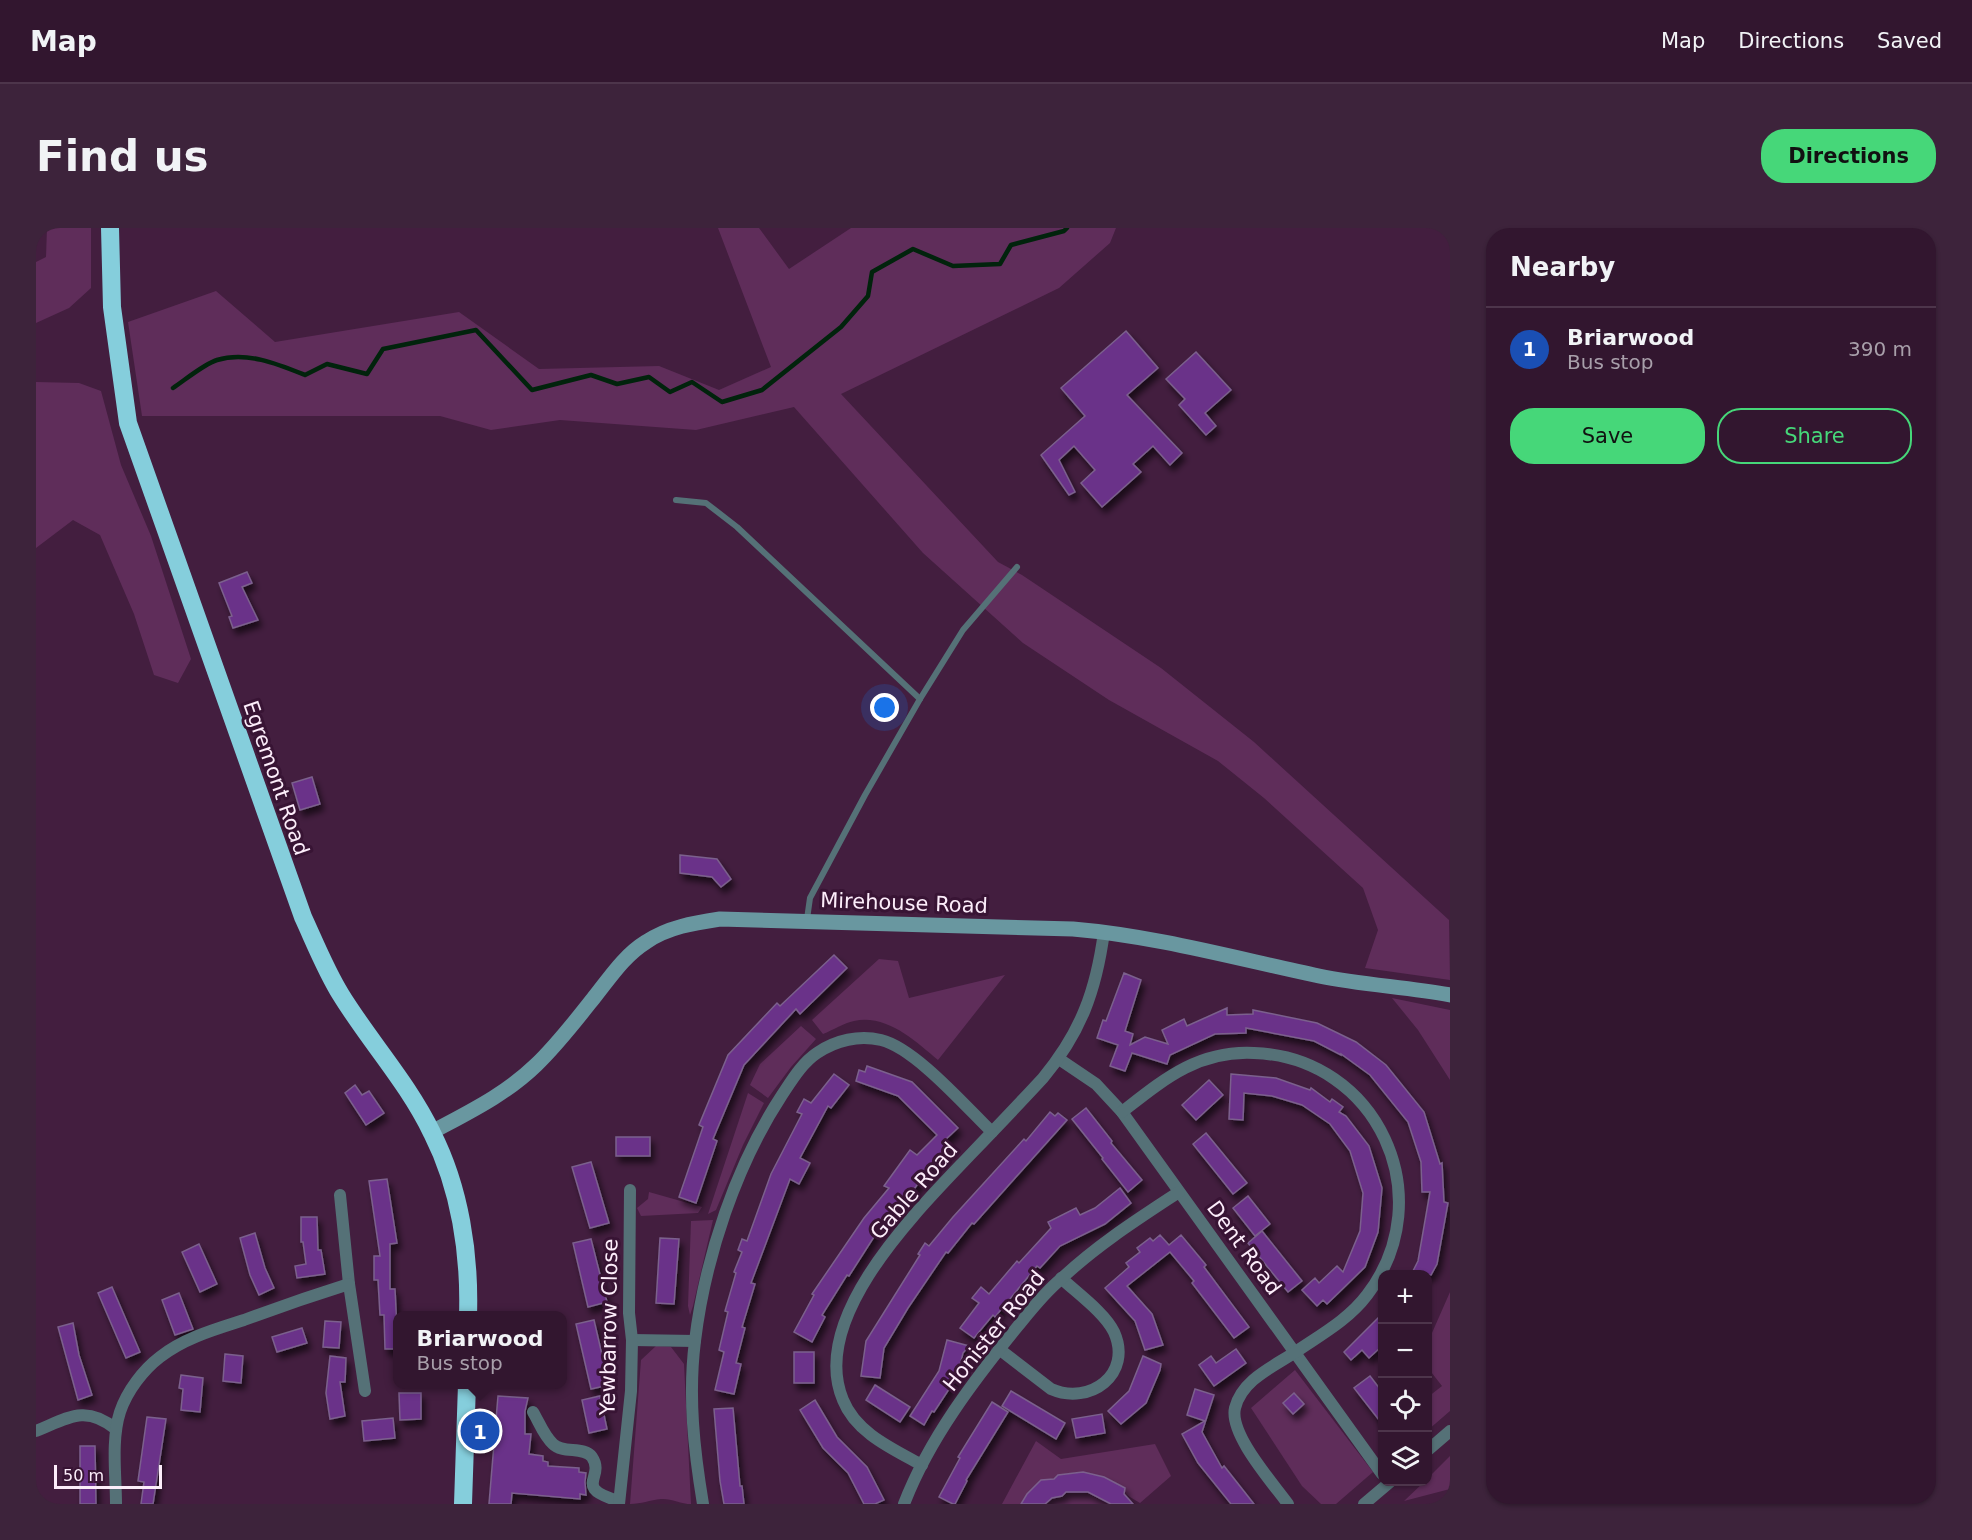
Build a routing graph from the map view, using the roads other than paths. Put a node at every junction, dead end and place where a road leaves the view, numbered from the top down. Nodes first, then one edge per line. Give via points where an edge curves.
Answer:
1 (110, 228) edge
2 (676, 500) dead end
3 (1017, 567) dead end
4 (920, 699) junction
5 (807, 921) junction
6 (1104, 932) junction
7 (1450, 994) edge
8 (1059, 1059) junction
9 (1122, 1112) junction
10 (432, 1132) junction
11 (992, 1132) junction
12 (630, 1190) dead end
13 (1179, 1192) junction
14 (340, 1195) dead end
15 (1061, 1278) junction
16 (349, 1284) junction
17 (468, 1311) edge
18 (632, 1340) junction
19 (695, 1341) junction
20 (999, 1349) junction
21 (1296, 1352) junction
22 (467, 1389) edge
23 (365, 1391) dead end
24 (532, 1412) dead end
25 (116, 1429) junction
26 (36, 1431) edge
27 (1450, 1431) edge
28 (1432, 1447) edge
29 (922, 1465) junction
30 (1378, 1467) edge
31 (1381, 1486) edge
32 (619, 1502) edge
33 (116, 1504) edge
34 (464, 1504) edge
35 (703, 1504) edge
36 (904, 1504) edge
37 (1288, 1504) edge
38 (1364, 1504) edge

1 - 10 highway, Egremont Road via 112,307 128,423 292,890 341,995
2 - 4 lane via 706,503 737,527
3 - 4 lane via 952,646
4 - 5 lane via 810,898
5 - 6 street, Mirehouse Road
5 - 10 street, Mirehouse Road via 694,922 645,942 623,960 571,1026 505,1093
6 - 7 street, Mirehouse Road via 1322,976
6 - 8 street, Gable Road via 1094,985
8 - 9 street, Dent Road via 1095,1084
8 - 11 street, Gable Road
9 - 13 street, Dent Road
9 - 21 street via 1180,1070 1212,1057 1247,1052 1282,1056 1315,1067 1345,1086 1369,1111 1387,1141 1397,1173 1400,1206 1395,1239 1384,1270 1365,1297 1342,1320
10 - 17 highway, Egremont Road via 458,1208 467,1268
11 - 19 street via 916,1058 895,1045 860,1038 836,1043 815,1054 772,1109 742,1169 715,1247
11 - 29 street, Gable Road via 904,1226 850,1307 838,1344 837,1382 853,1416 879,1442
12 - 18 street, Yewbarrow Close
13 - 15 street, Honister Road via 1109,1238
13 - 21 street, Dent Road
14 - 16 street
15 - 20 street, Honister Road
15 - 20 street via 1107,1321 1116,1338 1116,1366 1106,1382 1079,1395 1060,1393
16 - 23 street
16 - 25 street via 184,1342 142,1374 126,1396
18 - 19 street
18 - 32 street, Yewbarrow Close via 631,1390
19 - 35 street via 693,1419
20 - 29 street, Honister Road
21 - 30 street, Dent Road
21 - 37 street via 1250,1384 1236,1405 1233,1418 1245,1445
22 - 34 highway
24 - 32 street via 552,1444 592,1457 596,1491
25 - 26 street via 105,1420 85,1414
25 - 33 street
27 - 28 street
29 - 36 street, Honister Road
31 - 38 street

